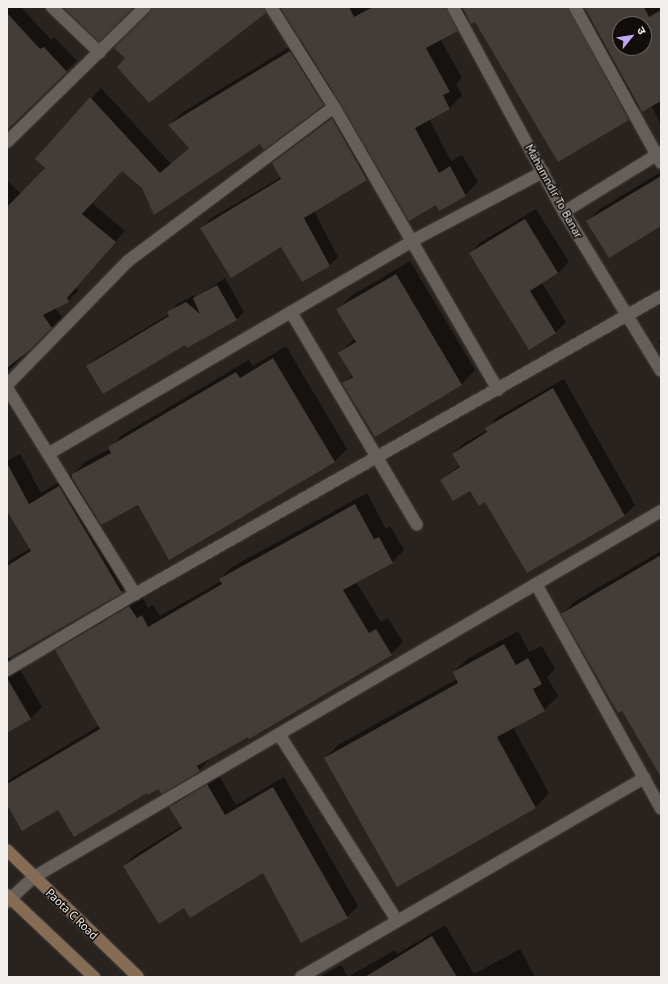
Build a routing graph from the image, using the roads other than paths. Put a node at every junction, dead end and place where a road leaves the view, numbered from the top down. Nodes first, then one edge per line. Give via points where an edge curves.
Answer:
1 (52, 7) edge
2 (145, 7) edge
3 (271, 7) edge
4 (453, 7) edge
5 (575, 7) edge
6 (100, 53) junction
7 (334, 107) junction
8 (7, 142) edge
9 (659, 157) edge
10 (543, 172) junction
11 (564, 212) junction
12 (412, 241) junction
13 (661, 296) edge
14 (291, 312) junction
15 (627, 316) junction
16 (661, 371) edge
17 (7, 386) edge
18 (498, 390) junction
19 (48, 454) junction
20 (379, 457) junction
21 (661, 511) edge
22 (417, 524) dead end
23 (536, 584) junction
24 (136, 594) junction
25 (7, 670) edge
26 (279, 734) junction
27 (644, 778) junction
28 (661, 809) edge
29 (7, 850) edge
30 (34, 877) junction
31 (8, 898) edge
32 (397, 921) junction
33 (94, 977) edge
34 (138, 977) edge
35 (301, 977) edge

1 - 6 street
2 - 6 street
3 - 7 street
4 - 10 street, Mahamndir To Banar
5 - 9 street
6 - 8 street
7 - 12 street
7 - 17 street via 128,261
9 - 11 street
10 - 11 street, Mahamndir To Banar
10 - 12 street
11 - 15 street, Mahamndir To Banar
12 - 14 street
12 - 18 street
13 - 15 street
14 - 19 street
14 - 20 street
15 - 16 street, Mahamndir To Banar
15 - 18 street
17 - 19 street
18 - 20 street
19 - 24 street
20 - 22 street
20 - 24 street
21 - 23 street
23 - 26 street
23 - 27 street
24 - 25 street
26 - 30 street
26 - 32 street
27 - 28 street
27 - 32 street
29 - 30 street, Paota C Road
30 - 31 street
30 - 34 street, Paota C Road
31 - 33 street
32 - 35 street

